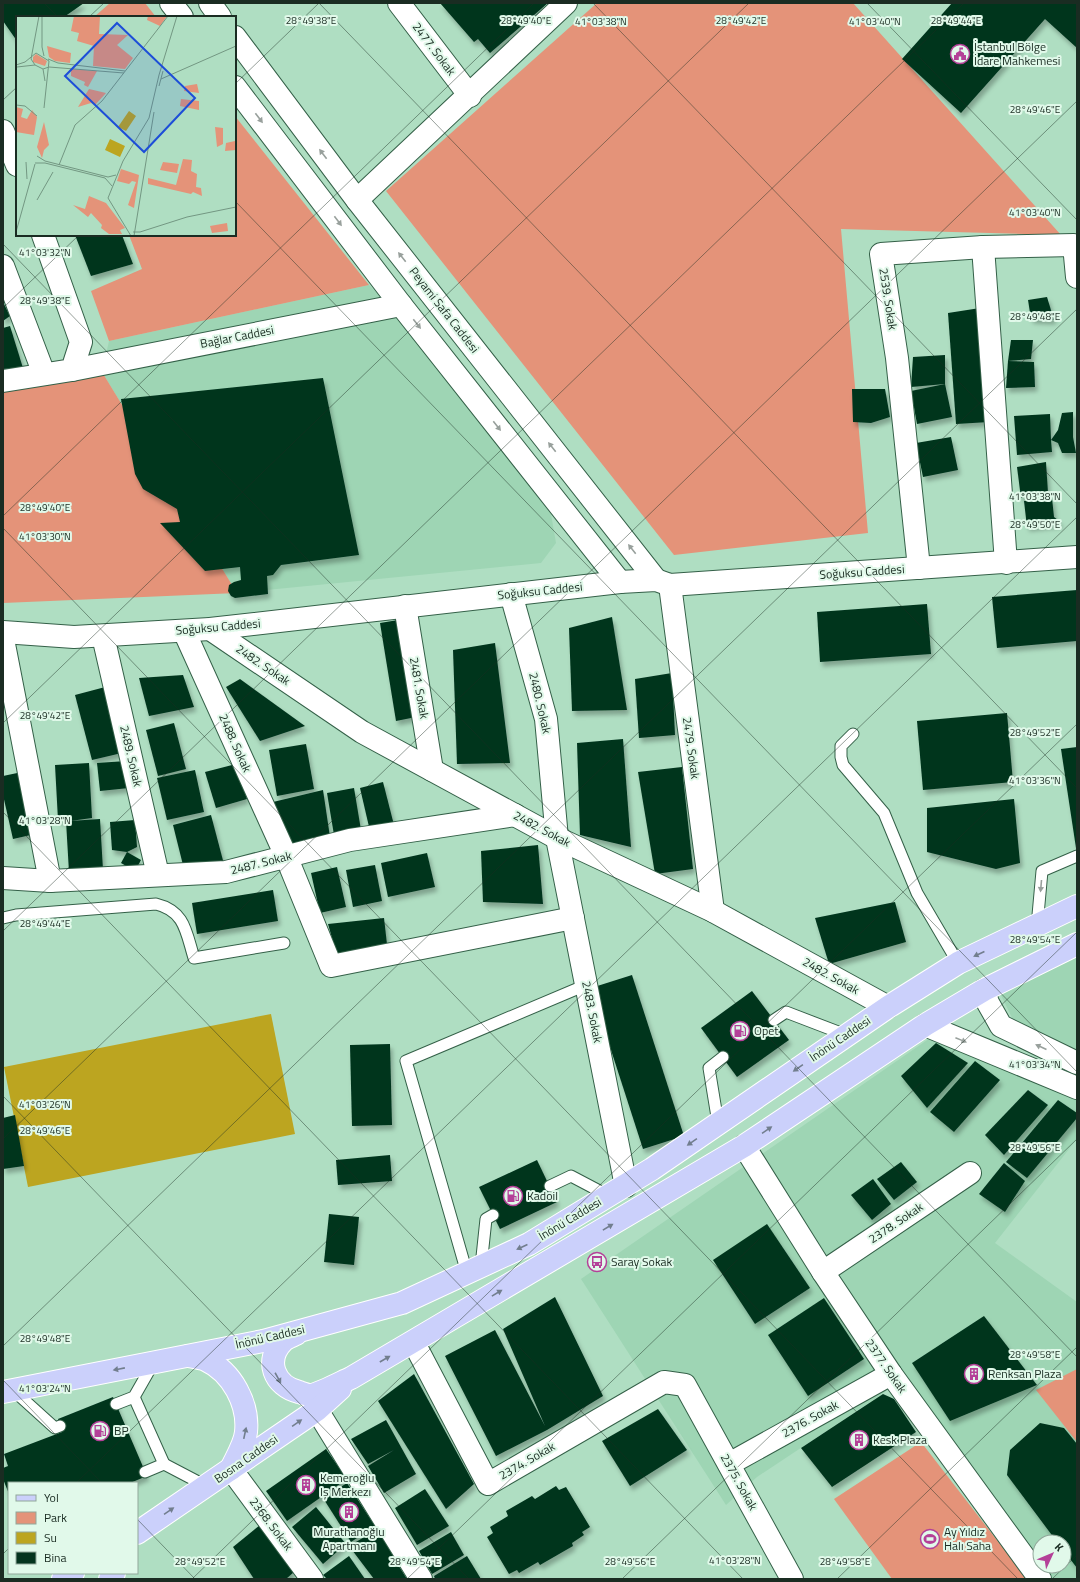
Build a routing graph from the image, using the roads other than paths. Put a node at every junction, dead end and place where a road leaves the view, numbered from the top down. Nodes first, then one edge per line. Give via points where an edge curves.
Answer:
1 (171, 3) edge
2 (210, 3) edge
3 (399, 3) edge
4 (566, 3) edge
5 (181, 16) edge
6 (219, 16) edge
7 (236, 38) edge
8 (236, 88) edge
9 (470, 96) junction
10 (5, 140) edge
11 (16, 163) edge
12 (357, 200) junction
13 (42, 236) edge
14 (983, 247) junction
15 (3, 266) edge
16 (1077, 277) edge
17 (401, 304) junction
18 (72, 370) junction
19 (44, 374) junction
20 (3, 381) edge
21 (1077, 557) edge
22 (1006, 563) junction
23 (919, 568) junction
24 (620, 582) junction
25 (663, 582) junction
26 (511, 594) junction
27 (405, 606) junction
28 (210, 629) junction
29 (184, 631) junction
30 (3, 632) edge
31 (103, 636) junction
32 (3, 639) edge
33 (853, 734) dead end
34 (432, 770) junction
35 (515, 815) junction
36 (557, 838) junction
37 (286, 856) junction
38 (1077, 856) edge
39 (158, 875) junction
40 (3, 878) edge
41 (50, 881) junction
42 (1077, 906) edge
43 (713, 911) junction
44 (3, 918) edge
45 (573, 918) junction
46 (1037, 926) junction
47 (284, 943) dead end
48 (1077, 944) edge
49 (958, 963) junction
50 (586, 985) junction
51 (984, 990) junction
52 (888, 1007) junction
53 (774, 1020) dead end
54 (925, 1025) junction
55 (846, 1035) junction
56 (723, 1057) dead end
57 (1077, 1062) edge
58 (1077, 1088) edge
59 (718, 1123) junction
60 (744, 1146) junction
61 (970, 1173) dead end
62 (550, 1186) dead end
63 (618, 1191) junction
64 (493, 1215) dead end
65 (474, 1270) junction
66 (823, 1272) junction
67 (306, 1329) junction
68 (414, 1343) junction
69 (185, 1356) junction
70 (155, 1362) junction
71 (891, 1374) junction
72 (351, 1378) junction
73 (685, 1385) joint
74 (8, 1391) edge
75 (134, 1397) junction
76 (116, 1404) dead end
77 (317, 1410) junction
78 (60, 1426) dead end
79 (164, 1464) junction
80 (729, 1464) junction
81 (231, 1469) junction
82 (145, 1472) dead end
83 (206, 1486) junction
84 (138, 1532) edge
85 (312, 1579) edge
86 (421, 1579) edge
87 (792, 1579) edge
88 (1040, 1579) edge

1 - 5 street
2 - 6 street
3 - 9 street, 2477. Sokak
4 - 9 street
12 -> 7 street, Peyami Safa Caddesi
8 -> 17 street
9 - 12 street
10 - 11 street
25 -> 12 street, Peyami Safa Caddesi
13 - 18 street via 81,342
14 - 16 street, 2539. Sokak via 1074,245
14 - 22 street
14 - 23 street, 2539. Sokak via 881,254 897,358
15 - 19 street
17 - 18 street, Bağlar Caddesi
17 -> 24 street
18 - 19 street, Bağlar Caddesi
19 - 20 street, Bağlar Caddesi
21 - 22 street, Soğuksu Caddesi
22 - 23 street, Soğuksu Caddesi
23 - 25 street, Soğuksu Caddesi
24 - 25 street, Soğuksu Caddesi
24 - 26 street, Soğuksu Caddesi
25 - 43 street, 2479. Sokak
26 - 27 street, Soğuksu Caddesi
26 - 36 street, 2480. Sokak via 546,720
27 - 28 street, Soğuksu Caddesi
27 - 34 street, 2481. Sokak
28 - 29 street, Soğuksu Caddesi
28 - 34 street, 2482. Sokak via 362,732
29 - 31 street, Soğuksu Caddesi
29 - 37 street, 2488. Sokak
30 - 31 street, Soğuksu Caddesi via 74,637
31 - 39 street, 2489. Sokak
32 - 41 street
33 - 49 lane via 841,746 844,765 884,813 917,893
34 - 35 street, 2482. Sokak
35 - 36 street, 2482. Sokak
35 - 37 street, 2487. Sokak via 350,840
36 - 43 street, 2482. Sokak
36 - 45 street, 2483. Sokak
37 - 39 street, 2487. Sokak via 226,872
37 - 45 street, 2488. Sokak via 331,966
38 -> 46 lane via 1042,871
39 - 41 street, 2487. Sokak
40 - 41 street, 2487. Sokak
42 - 46 main road, İnönü Caddesi
43 - 52 street, 2482. Sokak
44 - 47 lane via 156,904 172,910 182,920 194,958
45 - 50 street, 2483. Sokak
46 -> 49 main road, İnönü Caddesi
48 - 51 main road
49 - 52 main road, İnönü Caddesi
50 - 63 street, 2483. Sokak
50 - 65 lane via 406,1061
51 - 54 main road
57 -> 51 street via 1001,1026
52 - 55 main road, İnönü Caddesi
53 - 55 lane via 786,1012
54 -> 58 street
60 -> 54 main road
55 -> 59 main road, İnönü Caddesi
56 - 59 lane via 709,1068
59 -> 63 main road, İnönü Caddesi
60 - 66 street, 2377. Sokak
68 -> 60 main road
61 - 66 street, 2378. Sokak
62 - 63 lane via 571,1176
63 -> 65 main road, İnönü Caddesi via 529,1244
64 - 65 lane via 486,1219
65 - 67 main road, İnönü Caddesi via 402,1303
66 - 71 street, 2377. Sokak
67 - 69 main road, İnönü Caddesi via 263,1341
67 -> 72 main road via 283,1340 276,1351 272,1364 280,1383 291,1390 311,1395
72 -> 68 main road
68 - 73 street, 2374. Sokak via 488,1484 664,1382
69 - 70 main road, İnönü Caddesi
81 -> 69 main road via 246,1433 242,1401 234,1385 223,1372 206,1360
70 -> 74 main road, İnönü Caddesi
70 - 75 lane
71 - 80 street, 2376. Sokak
71 - 88 street, 2377. Sokak
72 - 77 main road, Bosna Caddesi
73 - 80 street, 2375. Sokak
74 - 78 lane via 55,1428
75 - 76 lane
75 - 79 lane
81 -> 77 main road, Bosna Caddesi
77 - 86 street
79 - 82 lane
79 - 83 lane
80 - 87 street, 2375. Sokak
81 - 83 main road, Bosna Caddesi
81 - 85 street, 2368. Sokak
84 -> 83 main road, Bosna Caddesi

